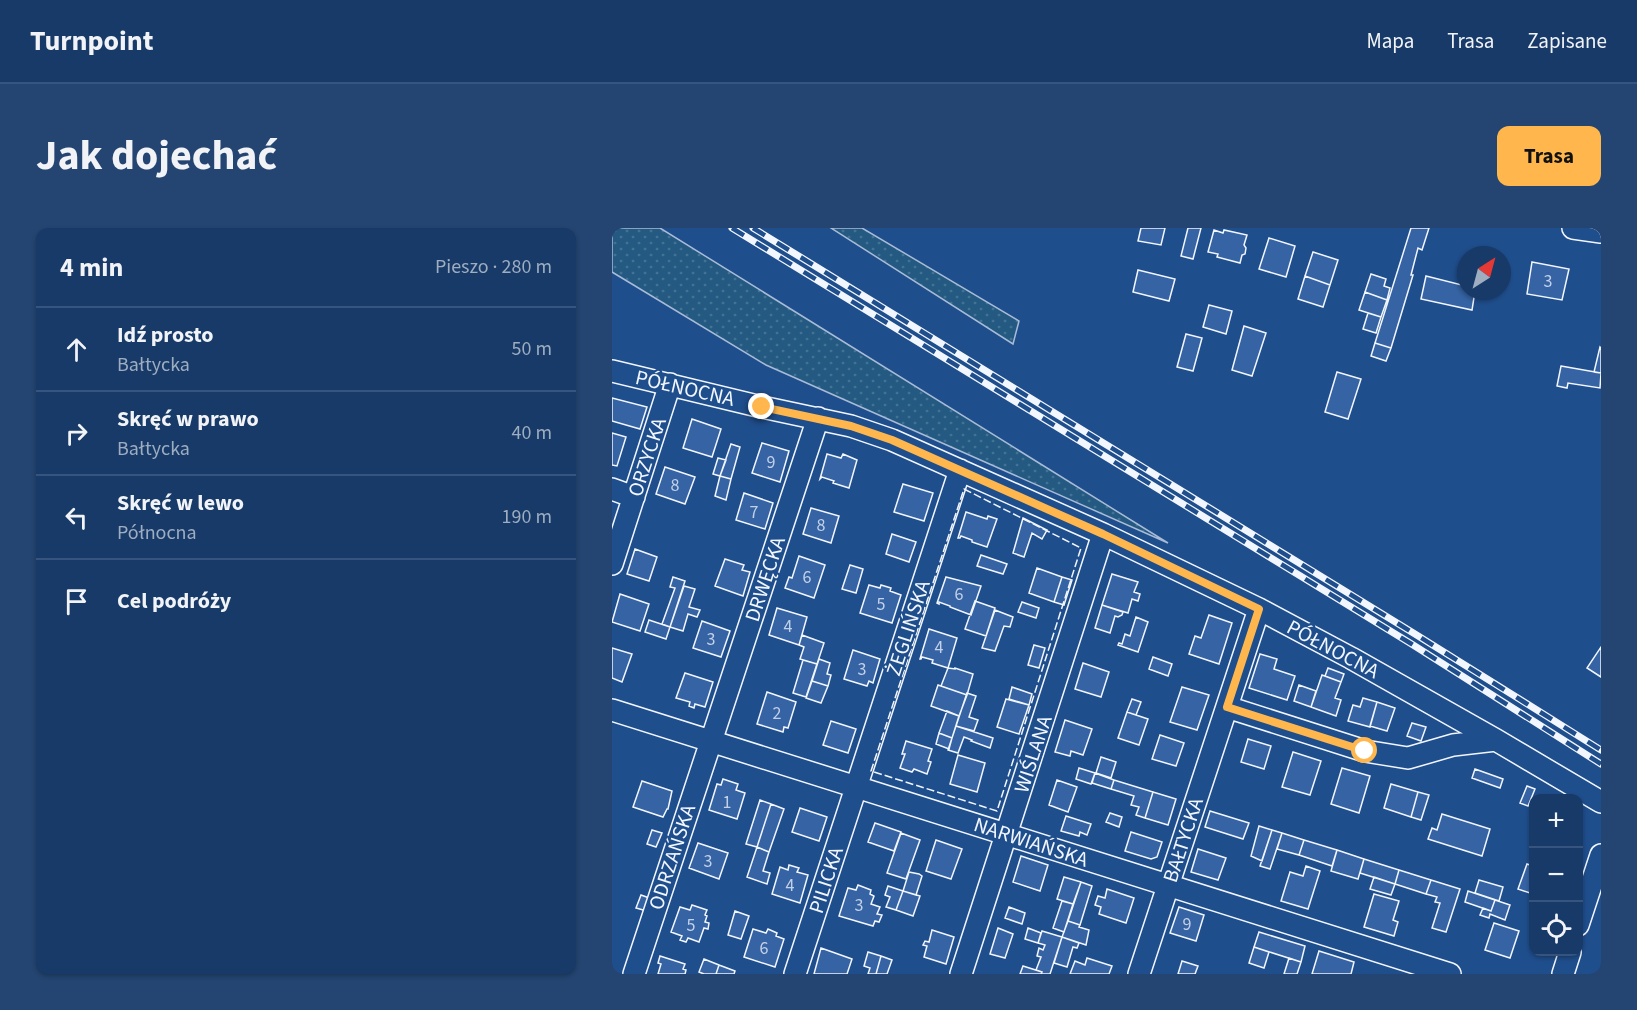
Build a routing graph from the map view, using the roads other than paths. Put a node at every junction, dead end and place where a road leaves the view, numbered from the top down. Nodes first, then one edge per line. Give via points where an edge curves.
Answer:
1 (1574, 228) edge
2 (1601, 232) edge
3 (612, 371) edge
4 (670, 384) junction
5 (818, 418) junction
6 (960, 470) junction
7 (612, 489) edge
8 (634, 496) junction
9 (1103, 534) junction
10 (612, 564) edge
11 (1259, 609) junction
12 (1227, 707) junction
13 (612, 710) edge
14 (1496, 740) junction
15 (711, 741) junction
16 (856, 787) junction
17 (1601, 802) edge
18 (1007, 835) junction
19 (1601, 855) edge
20 (1168, 886) junction
21 (1583, 910) edge
22 (1568, 956) edge
23 (634, 974) edge
24 (795, 974) edge
25 (961, 974) edge
26 (1139, 974) edge
27 (1450, 974) edge
28 (1563, 974) edge

1 - 2 street
3 - 4 street, PÓŁNOCNA
4 - 5 street, PÓŁNOCNA
4 - 8 street, ORZYCKA
5 - 6 street, PÓŁNOCNA via 892,440
5 - 15 street, DRWĘCKA
6 - 9 street, PÓŁNOCNA
6 - 16 street, ŻEGLIŃSKA
7 - 8 street
8 - 10 street, ORZYCKA
9 - 11 street, PÓŁNOCNA
9 - 18 street, WIŚLANA
11 - 12 street, BAŁTYCKA
11 - 14 street, PÓŁNOCNA
12 - 14 street via 1365,751 1408,758 1453,745
12 - 20 street, BAŁTYCKA
13 - 15 street, NARWIAŃSKA
14 - 17 street, PÓŁNOCNA
15 - 16 street, NARWIAŃSKA
15 - 23 street, ODRZAŃSKA
16 - 18 street, NARWIAŃSKA
16 - 24 street, PILICKA
18 - 20 street, NARWIAŃSKA
18 - 25 street, WIŚLANA
19 - 21 street
20 - 26 street, BAŁTYCKA
20 - 27 street, NARWIAŃSKA
22 - 28 street

